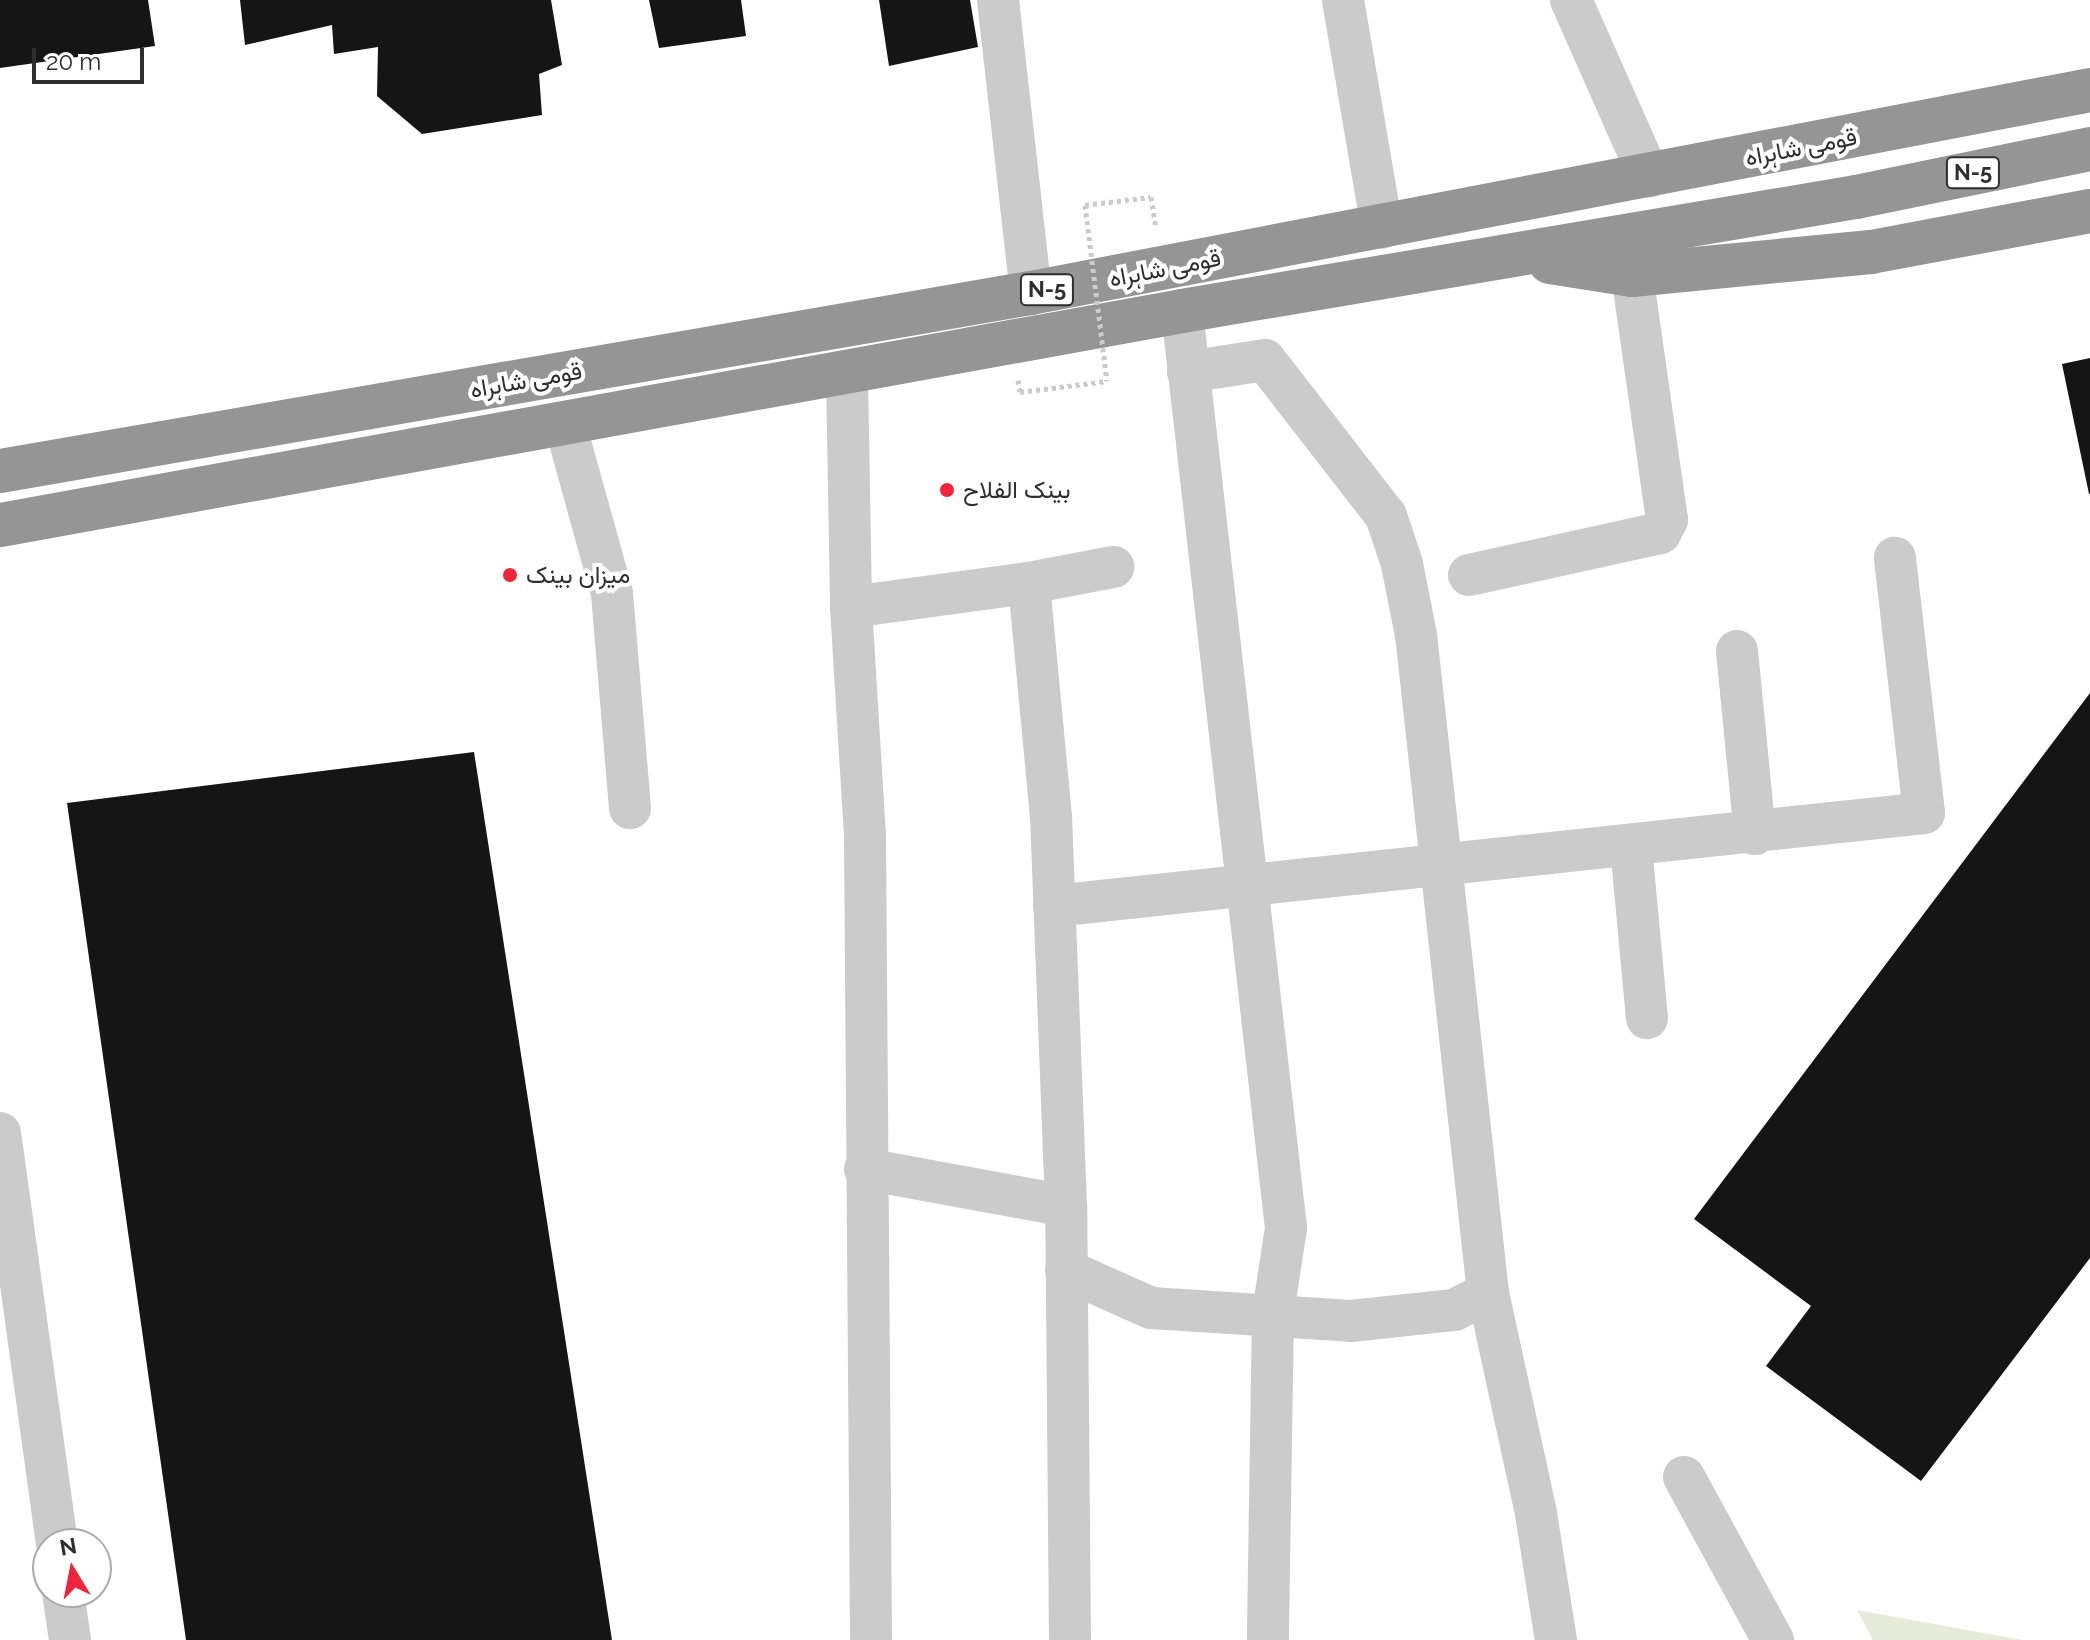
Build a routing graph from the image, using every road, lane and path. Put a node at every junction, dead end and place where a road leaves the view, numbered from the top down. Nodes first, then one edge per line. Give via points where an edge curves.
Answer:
1 (998, 0) edge
2 (1343, 0) edge
3 (1571, 0) edge
4 (2090, 90) edge
5 (2090, 149) edge
6 (1649, 176) junction
7 (1151, 197) dead end
8 (2090, 211) edge
9 (1382, 228) junction
10 (1517, 257) junction
11 (1632, 275) junction
12 (1031, 293) junction
13 (1182, 311) junction
14 (1188, 372) junction
15 (847, 375) junction
16 (1020, 392) dead end
17 (565, 424) junction
18 (0, 471) edge
19 (0, 525) edge
20 (1895, 558) dead end
21 (1113, 567) dead end
22 (1469, 575) dead end
23 (1029, 583) junction
24 (851, 607) junction
25 (1737, 651) dead end
26 (630, 808) dead end
27 (1755, 834) junction
28 (1631, 846) junction
29 (1441, 865) junction
30 (1245, 882) junction
31 (1054, 906) junction
32 (1647, 1018) dead end
33 (0, 1133) edge
34 (865, 1169) junction
35 (1066, 1206) junction
36 (1066, 1270) junction
37 (1488, 1293) junction
38 (1273, 1313) junction
39 (1684, 1477) dead end
40 (55, 1528) edge
41 (65, 1608) edge
42 (70, 1640) edge
43 (871, 1640) edge
44 (1070, 1640) edge
45 (1268, 1640) edge
46 (1556, 1640) edge
47 (1773, 1640) edge

1 - 12 street
2 - 9 street
3 - 6 street
4 - 6 highway, قومی شاہراہ / N-5
5 - 10 highway, قومی شاہراہ / N-5
6 - 9 highway, قومی شاہراہ / N-5
7 - 16 path, bridge via 1085,205 1107,381
8 - 11 highway via 1871,252
9 - 12 highway, قومی شاہراہ / N-5
10 - 11 highway
10 - 13 highway, قومی شاہراہ / N-5
11 - 22 street via 1667,520 1660,533
12 - 18 highway, قومی شاہراہ / N-5
13 - 14 street
13 - 15 highway, قومی شاہراہ / N-5
14 - 29 street via 1265,360 1386,516 1416,635
14 - 30 street via 1214,558
15 - 17 highway, قومی شاہراہ / N-5
15 - 24 street
17 - 19 highway, قومی شاہراہ / N-5
17 - 26 street via 612,594
20 - 27 street via 1927,809
21 - 23 street
23 - 24 street
23 - 31 street
24 - 34 street via 865,838
25 - 27 street
27 - 28 street
28 - 29 street
28 - 32 street
29 - 30 street
29 - 37 street
30 - 31 street
30 - 38 street via 1286,1228
31 - 35 street
33 - 40 street
34 - 35 street
34 - 43 street
35 - 36 street
36 - 38 street via 1151,1308
36 - 44 street
37 - 38 street via 1454,1310 1351,1321
37 - 46 street via 1536,1514
38 - 45 street
39 - 47 street
41 - 42 street

